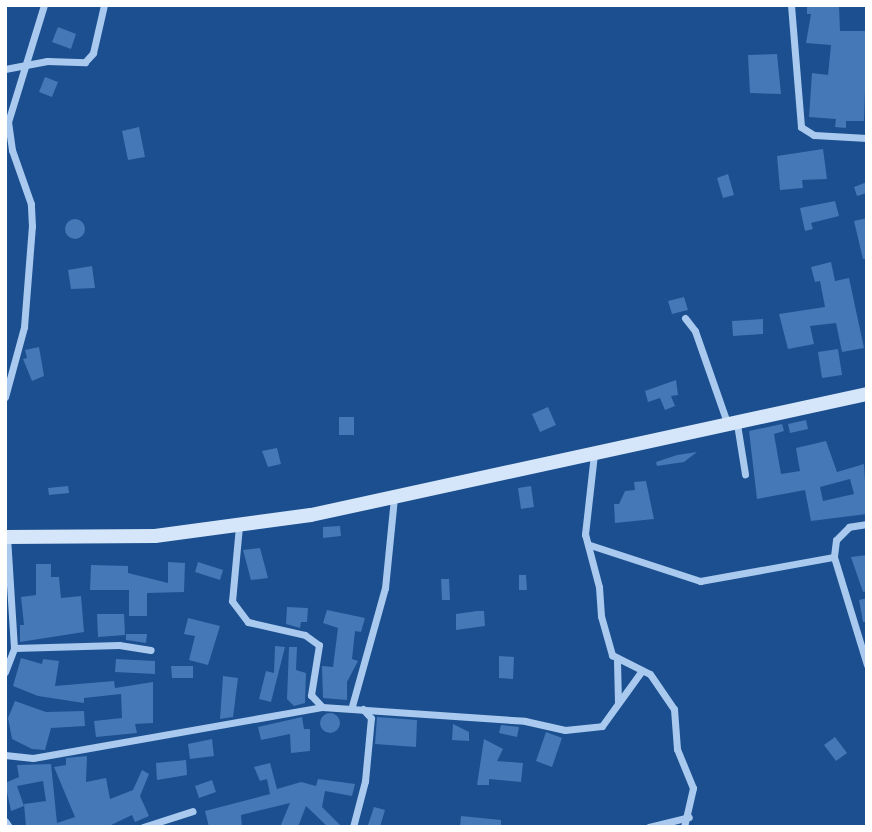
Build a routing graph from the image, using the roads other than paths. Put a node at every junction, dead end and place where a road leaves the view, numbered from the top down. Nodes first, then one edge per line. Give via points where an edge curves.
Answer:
1 (44, 5) edge
2 (104, 5) edge
3 (791, 5) edge
4 (22, 68) junction
5 (5, 69) edge
6 (867, 138) edge
7 (8, 142) edge
8 (685, 318) dead end
9 (867, 394) edge
10 (5, 397) edge
11 (732, 425) junction
12 (594, 452) junction
13 (746, 474) dead end
14 (394, 498) junction
15 (867, 524) edge
16 (239, 526) junction
17 (6, 537) edge
18 (590, 545) junction
19 (834, 556) junction
20 (14, 648) junction
21 (151, 650) dead end
22 (617, 661) junction
23 (867, 665) edge
24 (641, 672) junction
25 (5, 673) edge
26 (618, 704) junction
27 (352, 706) junction
28 (322, 707) junction
29 (5, 755) edge
30 (193, 811) dead end
31 (689, 817) junction
32 (5, 821) edge
33 (9, 827) edge
34 (143, 827) edge
35 (353, 827) edge
36 (649, 827) edge
37 (684, 827) edge

1 - 4 street
2 - 4 street via 93,53 85,62 47,61
3 - 6 street via 801,127 814,135
4 - 5 street
4 - 7 street via 10,109
7 - 10 street via 31,204 32,226 24,327
8 - 11 street via 695,331
9 - 11 main road
11 - 12 main road
11 - 13 street
12 - 14 main road
12 - 18 street via 584,518
14 - 16 main road
14 - 27 street via 385,588
15 - 19 street via 849,527 836,540
16 - 17 main road via 155,536
16 - 28 street via 232,601 248,622 305,635 319,645 311,695
17 - 20 street
18 - 19 street via 701,581
18 - 22 street via 601,616
19 - 23 street
20 - 21 street via 120,645
20 - 25 street
22 - 24 street
22 - 26 street
24 - 26 street
24 - 31 street via 650,674 665,692 678,720 677,750 693,788
26 - 27 street via 602,726 565,730 526,721 485,722
27 - 28 street
27 - 35 street via 367,710 371,718 365,781
28 - 29 street via 33,758
30 - 34 street
31 - 36 street
31 - 37 street
32 - 33 street

